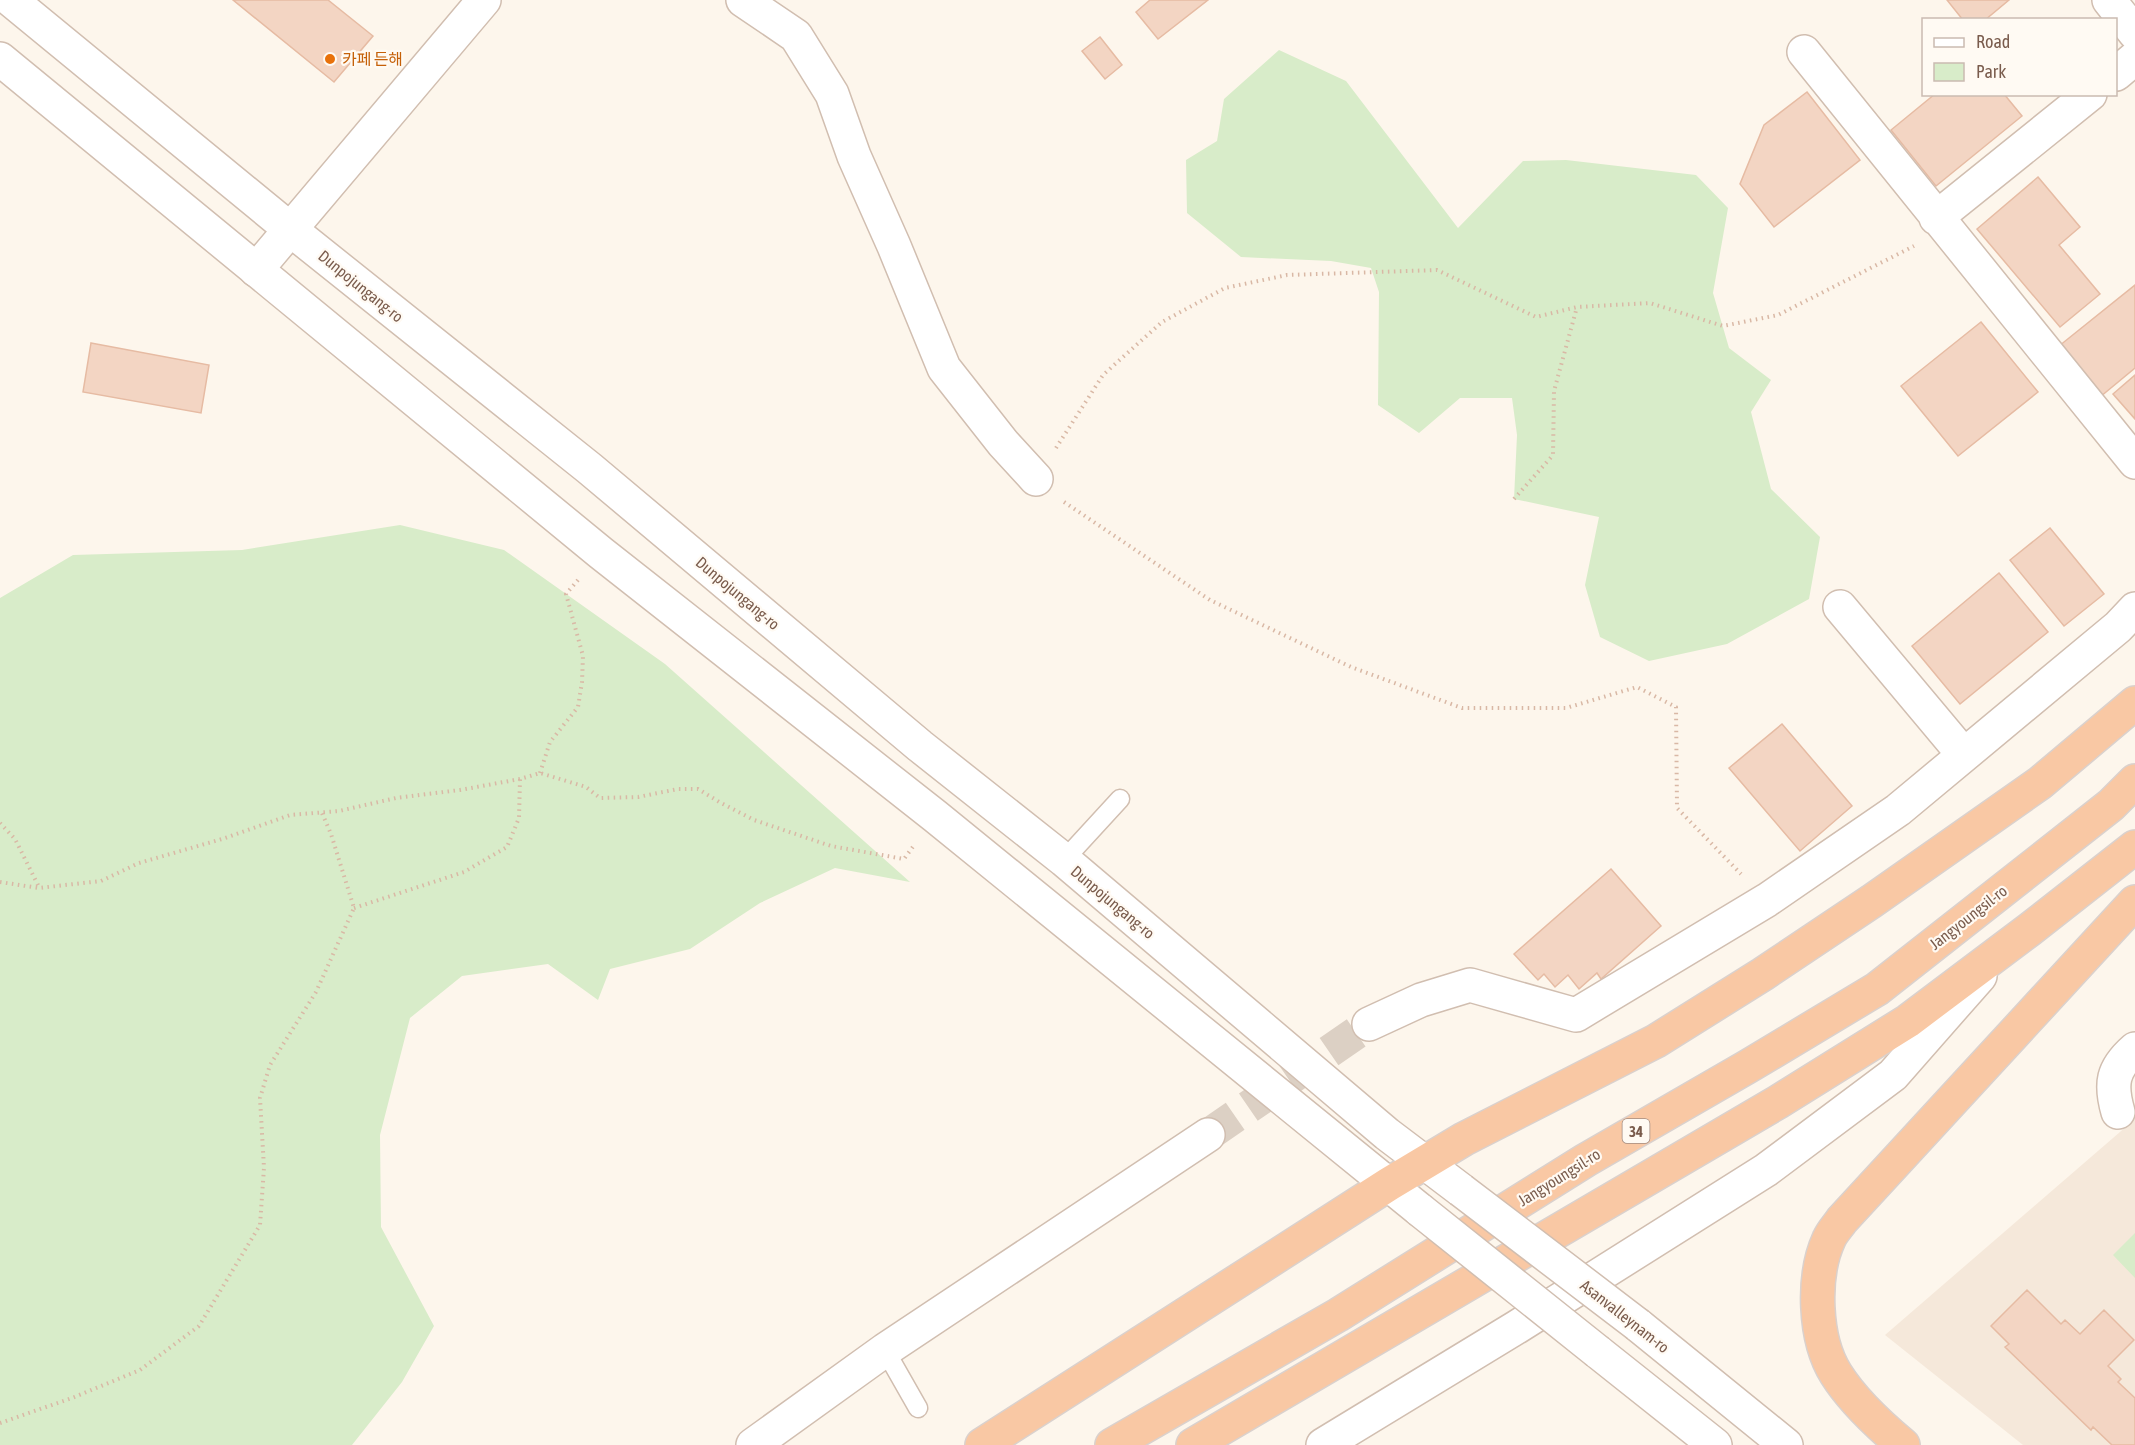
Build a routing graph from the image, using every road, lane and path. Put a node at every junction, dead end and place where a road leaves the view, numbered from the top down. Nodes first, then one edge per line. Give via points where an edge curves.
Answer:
1 (11, 0) edge
2 (484, 0) edge
3 (742, 0) edge
4 (2109, 0) edge
5 (2135, 33) edge
6 (1804, 52) dead end
7 (2135, 58) edge
8 (0, 59) edge
9 (2117, 72) edge
10 (2088, 96) edge
11 (1942, 224) junction
12 (291, 230) junction
13 (256, 270) junction
14 (1577, 307) junction
15 (2135, 462) edge
16 (1036, 479) junction
17 (1514, 499) dead end
18 (583, 573) dead end
19 (1840, 607) dead end
20 (2135, 609) edge
21 (2135, 704) edge
22 (1964, 755) junction
23 (540, 774) junction
24 (520, 779) junction
25 (2135, 782) edge
26 (1120, 799) dead end
27 (322, 813) junction
28 (0, 823) edge
29 (917, 842) dead end
30 (2135, 847) edge
31 (1064, 860) junction
32 (0, 882) edge
33 (39, 888) junction
34 (1767, 900) junction
35 (2135, 902) edge
36 (354, 908) junction
37 (2002, 951) junction
38 (1369, 1024) tunnel mouth
39 (2135, 1049) edge
40 (2118, 1112) dead end
41 (1208, 1135) tunnel mouth
42 (1425, 1163) junction
43 (1389, 1184) junction
44 (1461, 1190) joint
45 (885, 1350) junction
46 (918, 1408) dead end
47 (0, 1423) edge
48 (753, 1445) edge
49 (982, 1445) edge
50 (1112, 1445) edge
51 (1193, 1445) edge
52 (1323, 1445) edge
53 (1715, 1445) edge
54 (1786, 1445) edge
55 (1903, 1445) edge

1 - 12 street, Dunpojungang-ro
2 - 12 street
3 - 16 street via 796,36 832,94 854,156 944,368
4 - 5 street
6 - 11 street
7 - 9 street
8 - 13 street
10 - 11 street
11 - 14 path via 1778,315 1722,326 1650,303
11 - 15 street
12 - 13 street
12 - 31 street, Dunpojungang-ro via 590,468 920,746
13 - 43 street via 601,553 935,816
14 - 16 path via 1536,316 1437,270 1287,275 1225,288 1162,322 1103,375
14 - 17 path via 1554,391 1553,455
16 - 34 path via 1063,502 1210,600 1351,666 1462,708 1566,708 1637,687 1676,707 1677,808
18 - 23 path via 566,594 583,656 578,707 550,742
19 - 22 street
20 - 22 street
21 - 42 highway via 2040,783 1763,974 1656,1041 1464,1139
22 - 34 street via 1898,810
23 - 24 path
23 - 29 path via 586,787 600,798 698,789 754,820 831,846 876,855 904,859
24 - 27 path
24 - 36 path via 519,818 507,847 464,872
25 - 50 highway, Jangyoungsil-ro / 34 via 1877,989 1586,1160 1338,1315
26 - 31 lane
27 - 33 path via 290,815 139,863 101,881
27 - 36 path
28 - 33 path via 15,839
30 - 37 highway
31 - 42 street, Dunpojungang-ro
32 - 33 path
34 - 38 street via 1576,1015 1470,985 1421,1000
35 - 55 highway via 1842,1220 1829,1239 1818,1290 1828,1356 1851,1392 1880,1426
36 - 47 path via 316,992 270,1065 260,1098 264,1168 260,1225 199,1326 140,1370
37 - 51 highway via 1908,1021 1778,1102
37 - 52 street via 1893,1075 1766,1170
39 - 40 street via 2115,1072 2113,1092
41 - 45 street
42 - 43 highway
42 - 44 street, Dunpojungang-ro
43 - 49 highway
43 - 53 street, bridge
44 - 54 street, Asanvalleynam-ro, bridge via 1638,1325
45 - 46 lane
45 - 48 street

